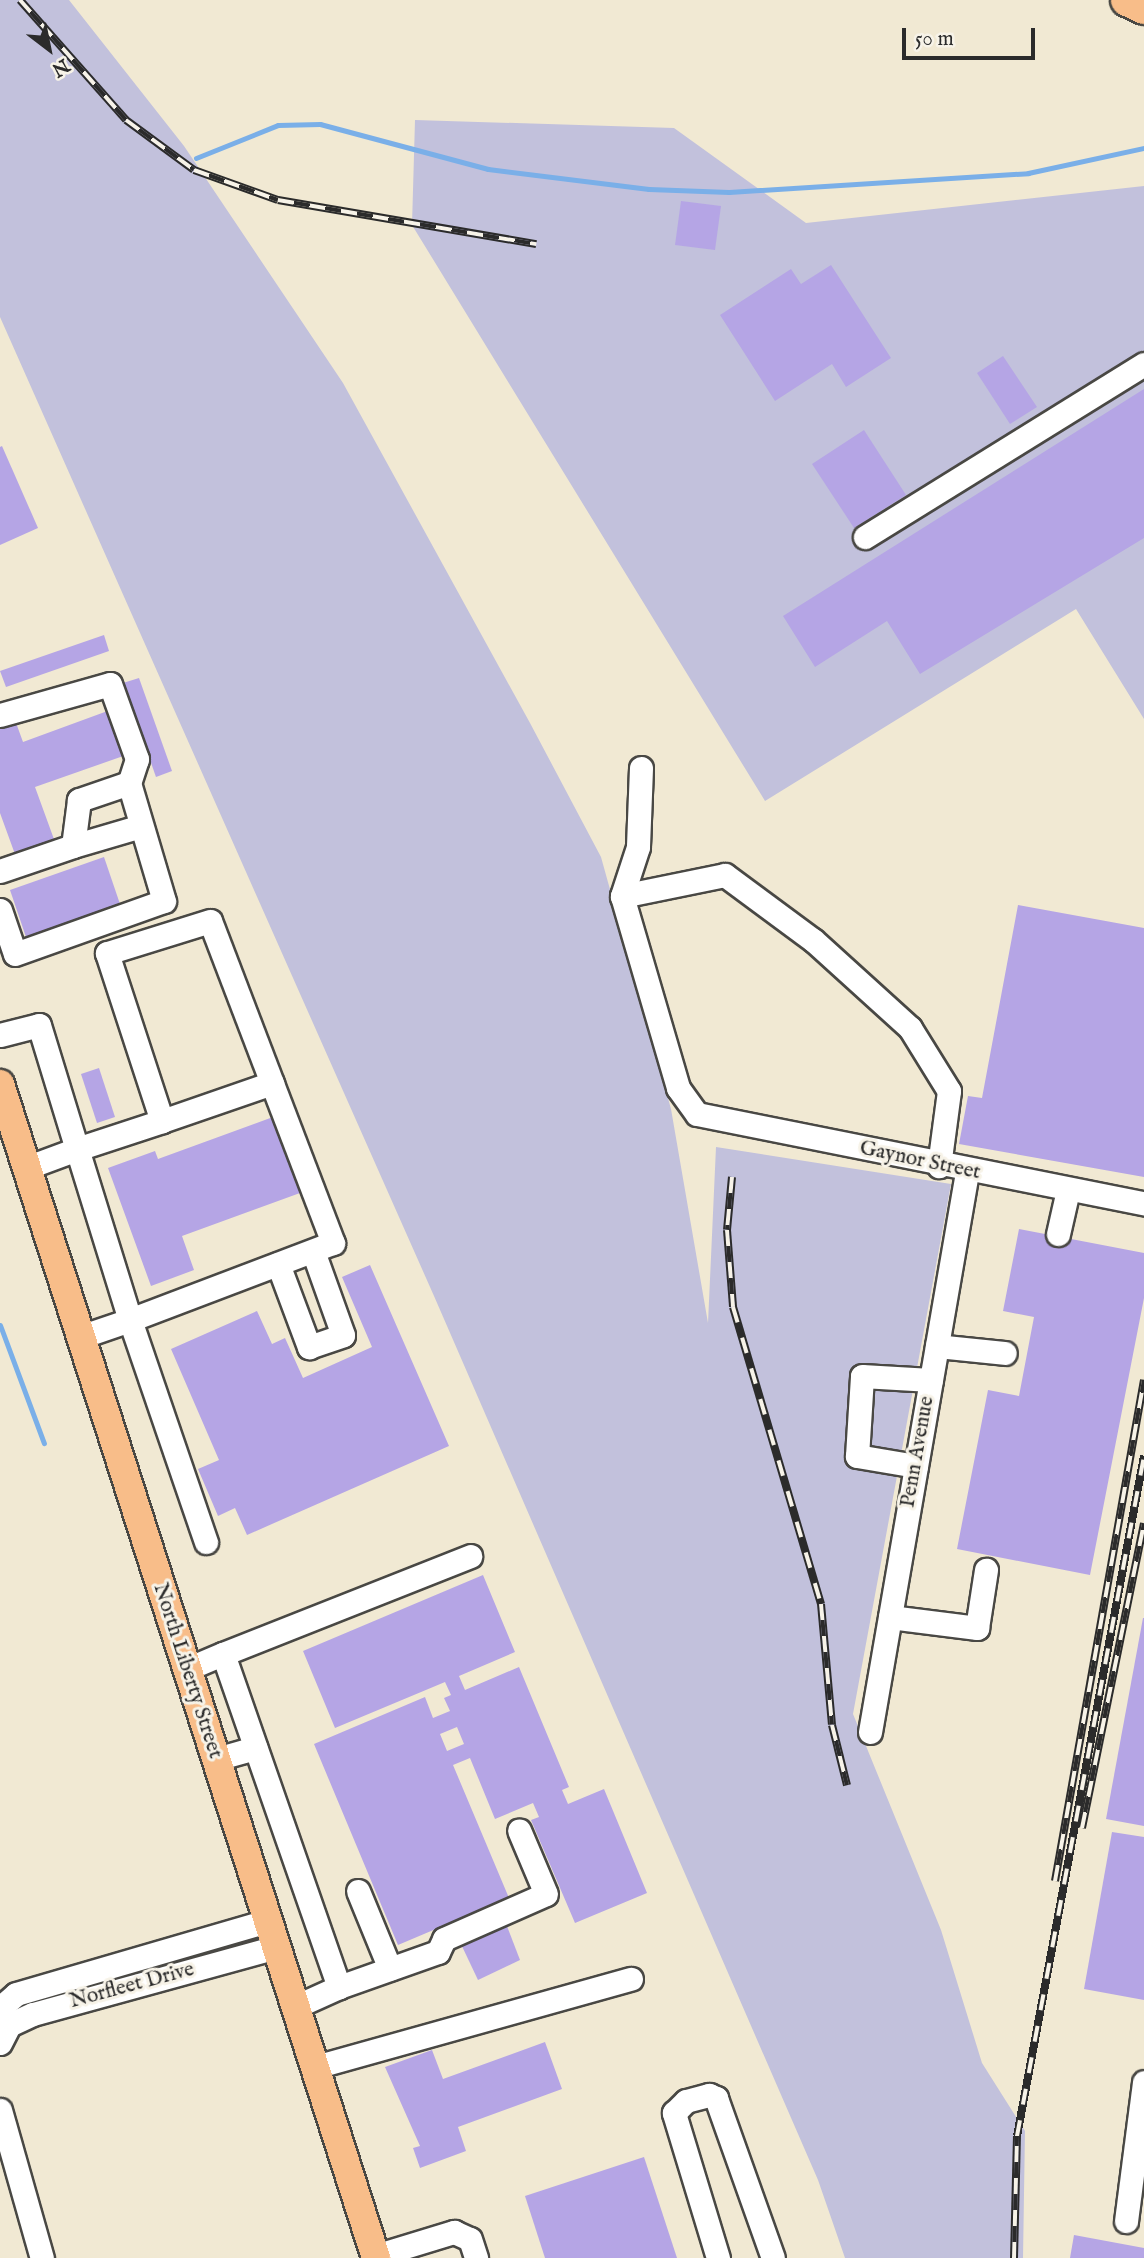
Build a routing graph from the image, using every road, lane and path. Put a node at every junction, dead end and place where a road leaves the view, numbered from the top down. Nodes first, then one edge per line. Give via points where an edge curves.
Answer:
1 (1126, 0) edge
2 (1144, 8) edge
3 (1144, 364) edge
4 (865, 537) dead end
5 (0, 715) edge
6 (641, 768) dead end
7 (129, 783) junction
8 (141, 826) junction
9 (73, 846) junction
10 (0, 871) edge
11 (622, 896) junction
12 (0, 911) edge
13 (0, 1035) edge
14 (272, 1083) junction
15 (1, 1089) edge
16 (162, 1121) junction
17 (77, 1149) junction
18 (939, 1166) junction
19 (26, 1168) junction
20 (967, 1172) junction
21 (1068, 1190) junction
22 (1144, 1203) edge
23 (1058, 1234) dead end
24 (313, 1251) junction
25 (278, 1264) junction
26 (130, 1320) junction
27 (80, 1337) junction
28 (937, 1346) junction
29 (1005, 1353) dead end
30 (931, 1380) junction
31 (916, 1466) junction
32 (206, 1542) dead end
33 (470, 1556) dead end
34 (986, 1570) dead end
35 (890, 1617) junction
36 (223, 1654) junction
37 (187, 1669) junction
38 (870, 1732) dead end
39 (255, 1748) junction
40 (216, 1759) junction
41 (519, 1830) dead end
42 (358, 1891) dead end
43 (272, 1934) junction
44 (167, 1950) junction
45 (390, 1969) junction
46 (175, 1975) junction
47 (631, 1979) dead end
48 (339, 1987) junction
49 (26, 1991) junction
50 (295, 2007) junction
51 (0, 2008) edge
52 (33, 2014) junction
53 (0, 2043) edge
54 (315, 2067) junction
55 (1144, 2082) edge
56 (0, 2110) edge
57 (1126, 2221) dead end
58 (376, 2257) edge
59 (42, 2258) edge
60 (476, 2258) edge
61 (718, 2258) edge
62 (773, 2258) edge

1 - 2 highway
3 - 4 street
5 - 7 street via 110,684 136,759
6 - 11 street via 638,847
7 - 8 street
7 - 9 street via 79,800
8 - 9 street
8 - 12 street via 164,901 15,954
9 - 10 street
11 - 18 street, Gaynor Street via 678,1088 697,1114
11 - 18 street via 725,875 813,940 910,1028 949,1091
13 - 17 street via 38,1025
14 - 16 street
14 - 16 street via 209,921 107,953
14 - 24 street via 333,1243
15 - 19 main road, North Liberty Street
16 - 17 street
17 - 19 street
17 - 26 street
18 - 20 street, Gaynor Street
19 - 27 main road, North Liberty Street
20 - 21 street, Gaynor Street
20 - 28 street, Penn Avenue
21 - 22 street, Gaynor Street
21 - 23 street
24 - 25 street
24 - 25 street via 344,1335 309,1347
25 - 26 street
26 - 27 street
26 - 32 street
27 - 37 main road, North Liberty Street
28 - 29 street
28 - 30 street, Penn Avenue
30 - 31 street, Penn Avenue
30 - 31 street via 862,1376 858,1456
31 - 35 street, Penn Avenue
33 - 36 street
34 - 35 street via 977,1628
35 - 38 street, Penn Avenue
36 - 37 street
36 - 39 street
37 - 40 main road, North Liberty Street
39 - 40 street
39 - 48 street
40 - 43 main road, North Liberty Street
41 - 45 street via 546,1894 444,1939 438,1952
42 - 45 street
43 - 44 street, Norfleet Drive
43 - 46 street, Norfleet Drive
43 - 50 main road, North Liberty Street
44 - 46 street
44 - 49 street, Norfleet Drive
45 - 48 street
46 - 52 street, Norfleet Drive
47 - 54 street
48 - 50 street
49 - 51 street, Norfleet Drive
49 - 52 street
50 - 54 main road, North Liberty Street
52 - 53 street, Norfleet Drive via 9,2025
54 - 58 main road, North Liberty Street
55 - 57 street
56 - 59 street
58 - 60 street via 454,2232 470,2239
61 - 62 street via 674,2113 685,2101 709,2095 716,2098

